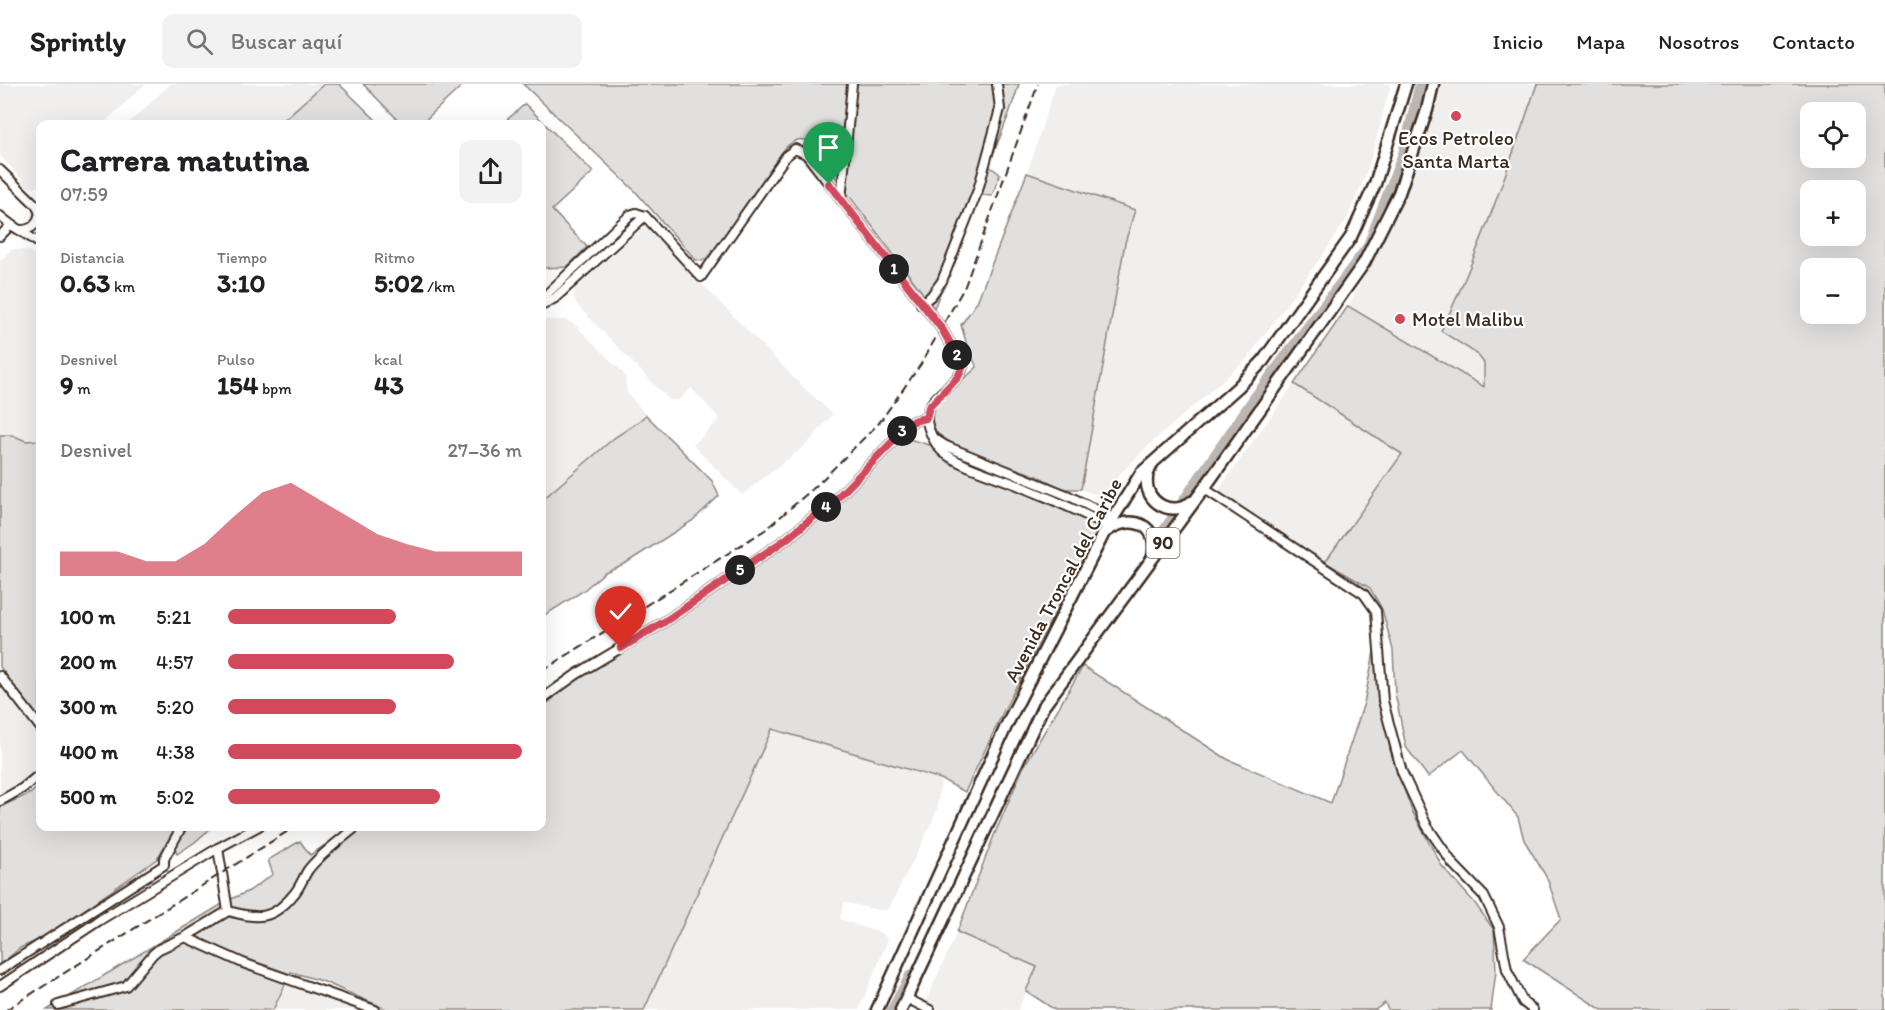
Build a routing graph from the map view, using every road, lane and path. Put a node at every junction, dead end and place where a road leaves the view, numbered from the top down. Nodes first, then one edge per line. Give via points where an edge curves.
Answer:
1 (852, 84) edge
2 (998, 84) edge
3 (1406, 84) edge
4 (1433, 84) edge
5 (0, 170) edge
6 (841, 200) junction
7 (36, 205) edge
8 (0, 216) edge
9 (36, 222) edge
10 (10, 226) junction
11 (20, 230) junction
12 (0, 236) edge
13 (36, 241) edge
14 (546, 303) edge
15 (921, 304) junction
16 (926, 418) junction
17 (1155, 459) junction
18 (1205, 487) junction
19 (1108, 526) junction
20 (1153, 557) junction
21 (0, 676) edge
22 (546, 696) edge
23 (36, 722) edge
24 (36, 777) edge
25 (0, 801) edge
26 (179, 831) edge
27 (250, 831) edge
28 (351, 831) edge
29 (218, 848) junction
30 (228, 911) junction
31 (185, 937) junction
32 (0, 969) edge
33 (0, 986) edge
34 (906, 999) junction
35 (58, 1005) dead end
36 (375, 1010) edge
37 (877, 1010) edge
38 (901, 1010) edge
39 (930, 1010) edge
40 (1533, 1010) edge

1 - 6 street
2 - 15 street via 1000,110 978,190 942,281
3 - 17 highway, Avenida Troncal del Caribe via 1375,184 1350,237 1263,361
4 - 18 highway, 90 via 1400,193 1364,263
5 - 7 street
6 - 14 street via 806,154 795,149 786,156 702,277 645,216
6 - 15 street
8 - 10 street
9 - 11 street via 28,230
10 - 11 street
10 - 12 street
11 - 13 street
15 - 16 street via 942,329 963,366 958,377 929,407
16 - 19 street via 931,434 946,446 1069,496
16 - 22 street via 913,421 838,497 785,540
17 - 18 highway via 1146,479 1154,500 1163,507 1186,507
17 - 19 highway, Avenida Troncal del Caribe via 1141,472
18 - 20 highway, 90
18 - 40 street via 1364,594 1376,611 1383,701 1402,772 1427,826 1453,864 1484,896 1499,927 1507,970 1523,1002
19 - 20 highway via 1129,521 1142,525 1152,536
19 - 37 highway, Avenida Troncal del Caribe via 1008,722
20 - 34 highway, 90 via 1043,707
21 - 23 street
24 - 25 street
26 - 32 street via 164,866
27 - 29 street
28 - 30 street via 314,864 294,894 275,913 259,918
29 - 30 street
29 - 33 street
30 - 31 street
31 - 35 street via 159,949 126,986
31 - 36 street via 243,963
34 - 38 highway, 90
34 - 39 street

